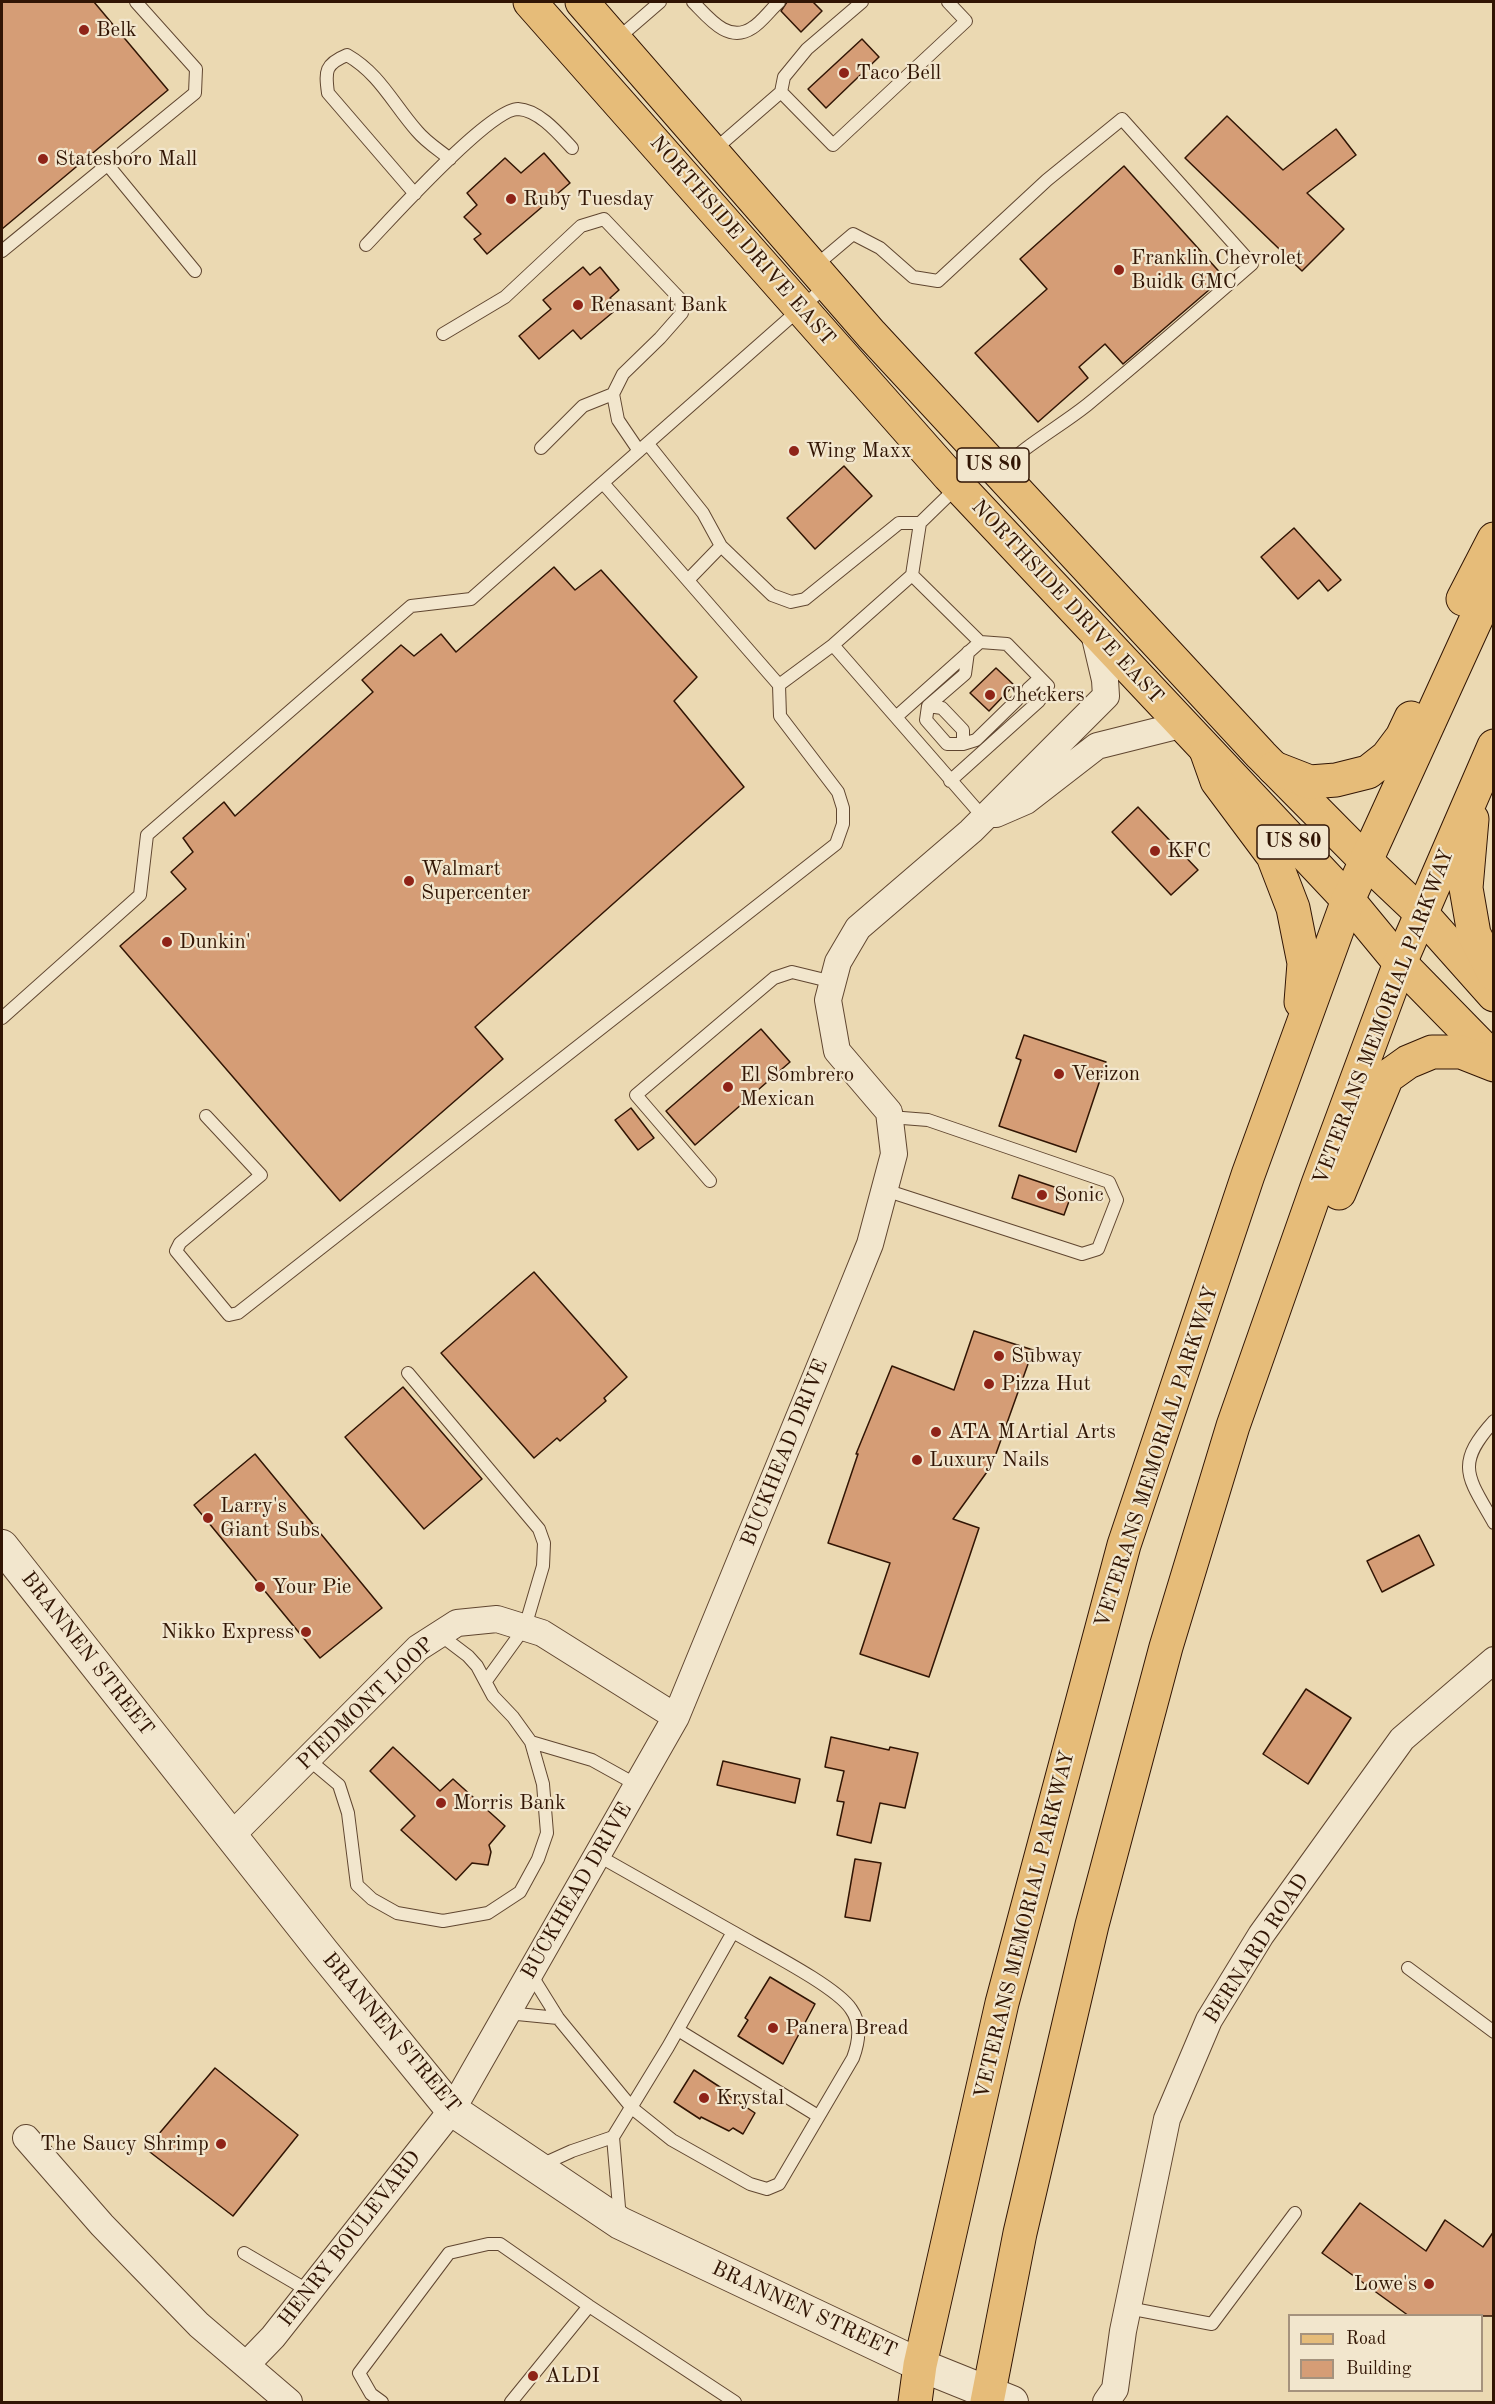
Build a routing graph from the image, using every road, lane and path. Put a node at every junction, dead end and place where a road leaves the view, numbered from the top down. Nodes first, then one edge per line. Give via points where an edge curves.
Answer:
1 (136, 2) edge
2 (530, 2) edge
3 (582, 2) edge
4 (660, 2) edge
5 (693, 2) edge
6 (779, 2) edge
7 (862, 2) edge
8 (948, 2) edge
9 (615, 40) junction
10 (781, 92) junction
11 (572, 148) dead end
12 (712, 152) junction
13 (450, 159) junction
14 (107, 164) junction
15 (415, 194) junction
16 (366, 245) dead end
17 (2, 251) edge
18 (195, 271) dead end
19 (821, 276) junction
20 (801, 309) junction
21 (443, 334) dead end
22 (613, 394) junction
23 (541, 448) dead end
24 (643, 448) junction
25 (999, 472) junction
26 (603, 483) junction
27 (958, 486) junction
28 (920, 523) junction
29 (1494, 539) edge
30 (721, 546) junction
31 (912, 575) junction
32 (688, 580) junction
33 (1494, 580) edge
34 (1093, 629) junction
35 (980, 642) junction
36 (832, 645) junction
37 (968, 652) junction
38 (1040, 678) junction
39 (779, 685) junction
40 (1028, 689) dead end
41 (1017, 700) dead end
42 (928, 706) junction
43 (896, 717) junction
44 (1181, 725) junction
45 (963, 744) junction
46 (1494, 746) edge
47 (1206, 750) junction
48 (1274, 768) junction
49 (950, 781) junction
50 (1477, 785) junction
51 (984, 818) junction
52 (1365, 861) junction
53 (1348, 900) junction
54 (1421, 913) junction
55 (1400, 963) junction
56 (1494, 974) edge
57 (832, 982) junction
58 (1494, 995) edge
59 (2, 1017) edge
60 (1299, 1036) junction
61 (1494, 1059) edge
62 (1494, 1065) edge
63 (206, 1116) dead end
64 (890, 1117) junction
65 (710, 1181) dead end
66 (885, 1190) junction
67 (408, 1373) dead end
68 (1494, 1421) edge
69 (1233, 1426) junction
70 (1494, 1523) edge
71 (2, 1546) edge
72 (525, 1628) junction
73 (439, 1634) junction
74 (1494, 1660) edge
75 (486, 1681) junction
76 (676, 1717) junction
77 (531, 1743) junction
78 (308, 1759) junction
79 (637, 1785) junction
80 (231, 1836) junction
81 (597, 1855) junction
82 (733, 1932) junction
83 (1408, 1968) dead end
84 (530, 1973) junction
85 (507, 2013) junction
86 (558, 2018) junction
87 (678, 2030) junction
88 (1494, 2032) edge
89 (632, 2108) junction
90 (452, 2110) junction
91 (818, 2116) junction
92 (613, 2137) junction
93 (26, 2138) dead end
94 (537, 2167) junction
95 (1295, 2213) dead end
96 (620, 2223) junction
97 (244, 2253) dead end
98 (309, 2290) junction
99 (589, 2306) junction
100 (1128, 2308) junction
101 (246, 2365) junction
102 (920, 2365) junction
103 (996, 2399) edge
104 (289, 2403) edge
105 (382, 2403) edge
106 (512, 2403) edge
107 (735, 2403) edge
108 (915, 2403) edge
109 (1106, 2403) edge

1 - 14 lane via 196,69 195,93
2 - 20 main road, NORTHSIDE DRIVE EAST / US 80
3 - 9 main road, NORTHSIDE DRIVE EAST / US 80
4 - 9 lane
5 - 6 lane via 717,27 733,33 751,29
7 - 10 lane via 807,49 784,77
8 - 10 lane via 966,21 833,145
9 - 12 main road, NORTHSIDE DRIVE EAST / US 80
10 - 12 lane
11 - 13 lane via 549,123 521,109 509,110
12 - 19 main road, NORTHSIDE DRIVE EAST / US 80
13 - 15 lane
13 - 15 lane via 418,133 364,65 347,55 333,61 325,75 328,93
14 - 17 lane
14 - 18 lane
15 - 16 lane
19 - 20 lane
19 - 25 main road, NORTHSIDE DRIVE EAST / US 80
19 - 25 lane via 852,234 880,248 913,277 938,281 1047,180 1122,119 1252,264 1084,407 1017,454
20 - 24 lane
20 - 27 main road, NORTHSIDE DRIVE EAST / US 80
21 - 22 lane via 505,297 581,226 604,219 681,300 682,313 623,374
22 - 23 lane via 584,406
22 - 24 lane via 618,420
24 - 26 lane
24 - 30 lane via 703,513
25 - 48 main road, NORTHSIDE DRIVE EAST / US 80
26 - 32 lane
26 - 59 lane via 471,599 411,606 147,835 140,895
27 - 28 lane
27 - 34 main road, NORTHSIDE DRIVE EAST / US 80
28 - 30 lane via 898,523 805,599 791,602 772,595
28 - 31 lane
29 - 48 main road via 1402,737 1388,757 1368,772 1336,780 1310,782
30 - 32 lane
31 - 35 lane
31 - 36 lane
32 - 39 lane
33 - 52 main road, VETERANS MEMORIAL PARKWAY
34 - 44 main road, NORTHSIDE DRIVE EAST / US 80
34 - 51 street, BUCKHEAD DRIVE via 1106,696
35 - 37 lane
35 - 38 lane via 1007,644
36 - 39 lane
36 - 43 lane
37 - 42 lane via 965,674
37 - 43 lane
38 - 40 lane
38 - 49 lane via 1048,686 1039,701
39 - 63 lane via 780,716 838,792 843,824 836,844 238,1313 229,1315 176,1251 180,1243 261,1175
41 - 45 lane via 976,740
42 - 45 lane via 942,708 963,730
42 - 45 lane via 926,720 947,744
43 - 49 lane
44 - 47 main road, NORTHSIDE DRIVE EAST / US 80
44 - 51 street, BUCKHEAD DRIVE via 1096,747 1026,801
46 - 50 main road, VETERANS MEMORIAL PARKWAY
47 - 53 main road, NORTHSIDE DRIVE EAST / US 80
47 - 60 main road via 1218,781 1273,856 1293,908 1304,963
48 - 52 main road, NORTHSIDE DRIVE EAST / US 80
49 - 51 lane
50 - 54 main road, VETERANS MEMORIAL PARKWAY
50 - 56 main road via 1466,888 1474,934
51 - 57 street, BUCKHEAD DRIVE via 858,928 838,962
52 - 53 main road, VETERANS MEMORIAL PARKWAY
52 - 54 main road, NORTHSIDE DRIVE EAST / US 80
53 - 55 main road, NORTHSIDE DRIVE EAST / US 80
53 - 60 main road, VETERANS MEMORIAL PARKWAY
54 - 55 main road, VETERANS MEMORIAL PARKWAY
54 - 58 main road, NORTHSIDE DRIVE EAST / US 80
55 - 61 main road, NORTHSIDE DRIVE EAST / US 80
55 - 69 main road, VETERANS MEMORIAL PARKWAY
57 - 64 street, BUCKHEAD DRIVE via 828,1000 837,1051
57 - 65 lane via 792,972 774,978 636,1095
60 - 102 main road, VETERANS MEMORIAL PARKWAY via 1248,1175 1124,1545 1002,2003
62 - 69 main road via 1461,1052 1432,1052 1387,1077 1349,1164 1314,1260
64 - 66 street, BUCKHEAD DRIVE via 894,1154
64 - 66 lane via 928,1120 1108,1182 1117,1200 1098,1249 1082,1254
66 - 76 street, BUCKHEAD DRIVE via 870,1244
67 - 72 lane via 539,1529 544,1543 543,1566
68 - 70 lane via 1468,1458 1471,1483
69 - 103 main road, VETERANS MEMORIAL PARKWAY via 1166,1647 1092,1925 1020,2233
71 - 80 street, BRANNEN STREET
72 - 73 street, PIEDMONT LOOP via 497,1619 457,1623
72 - 75 lane
72 - 76 street, PIEDMONT LOOP via 542,1633
73 - 75 lane via 468,1656
73 - 78 street, PIEDMONT LOOP via 418,1648
74 - 100 street, BERNARD ROAD via 1402,1739 1261,1935 1209,2020 1167,2119
75 - 77 lane via 493,1696
76 - 79 street, BUCKHEAD DRIVE
77 - 78 lane via 543,1784 547,1833 538,1859 520,1892 488,1913 443,1921 398,1913 372,1899 357,1885 348,1813 339,1785
77 - 79 lane via 592,1760
78 - 80 street, PIEDMONT LOOP
79 - 81 street, BUCKHEAD DRIVE
80 - 90 street, BRANNEN STREET
81 - 82 lane
81 - 84 street, BUCKHEAD DRIVE
82 - 87 lane
82 - 91 lane via 834,1992 852,2009 859,2041
83 - 88 lane
84 - 85 street, BUCKHEAD DRIVE
84 - 86 lane
85 - 86 lane
85 - 90 street, BUCKHEAD DRIVE
86 - 89 lane
87 - 89 lane
87 - 91 lane
89 - 91 lane via 672,2140 750,2184 767,2189 779,2184
89 - 92 lane
90 - 94 street, BRANNEN STREET
90 - 98 street, HENRY BOULEVARD
92 - 94 lane
92 - 96 lane
93 - 101 street via 199,2325
94 - 96 street, BRANNEN STREET
95 - 100 lane via 1212,2324
96 - 102 street, BRANNEN STREET
97 - 98 lane
98 - 101 street, HENRY BOULEVARD
99 - 105 lane via 500,2244 449,2253 359,2373 371,2394
99 - 106 lane
99 - 107 lane
100 - 109 street, BERNARD ROAD via 1115,2389
101 - 104 street
102 - 103 street, BRANNEN STREET
102 - 108 main road, VETERANS MEMORIAL PARKWAY

